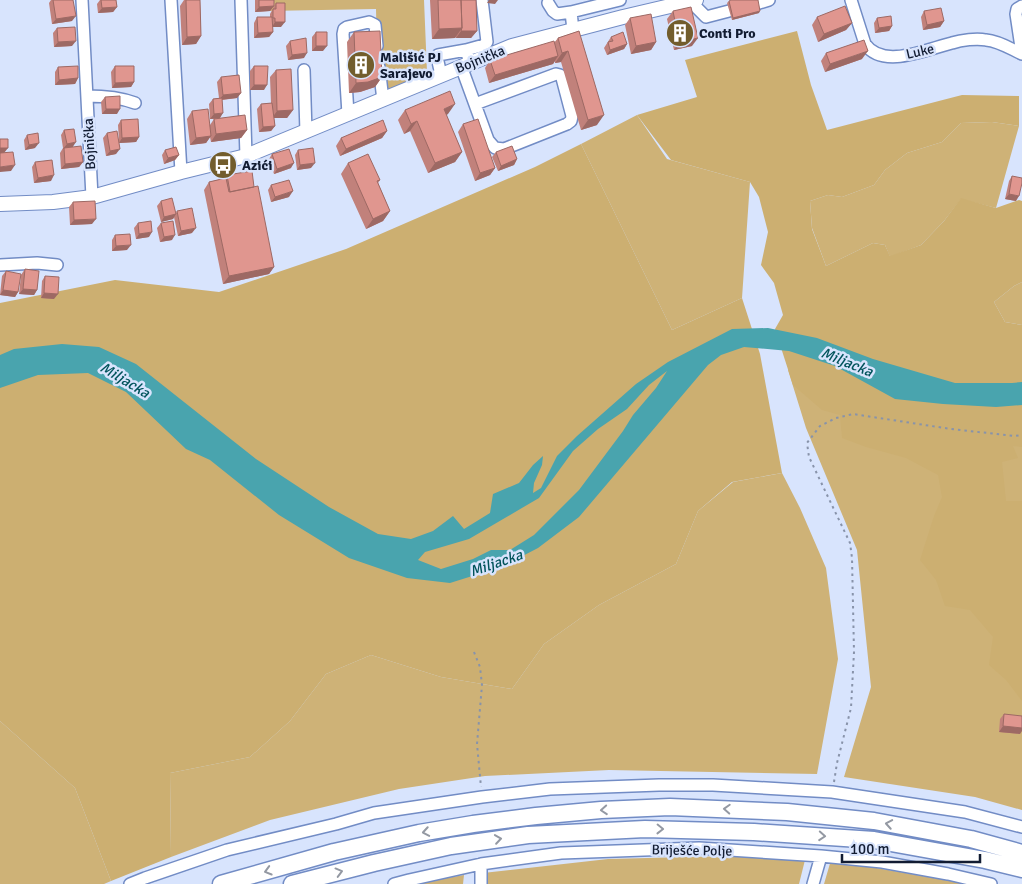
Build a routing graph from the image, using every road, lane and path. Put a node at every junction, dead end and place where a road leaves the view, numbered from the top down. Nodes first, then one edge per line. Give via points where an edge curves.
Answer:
1 (82, 0) edge
2 (171, 0) edge
3 (241, 0) edge
4 (482, 0) edge
5 (620, 0) edge
6 (769, 0) edge
7 (851, 0) edge
8 (693, 1) edge
9 (548, 3) dead end
10 (756, 4) edge
11 (1022, 6) edge
12 (729, 11) edge
13 (571, 12) junction
14 (573, 30) junction
15 (1022, 54) edge
16 (466, 60) junction
17 (304, 70) dead end
18 (441, 75) junction
19 (87, 96) junction
20 (382, 100) junction
21 (135, 103) dead end
22 (475, 104) junction
23 (348, 114) junction
24 (306, 132) junction
25 (246, 156) junction
26 (181, 172) junction
27 (92, 197) junction
28 (0, 204) edge
29 (0, 264) edge
30 (56, 265) dead end
31 (1022, 435) edge
32 (474, 652) dead end
33 (832, 792) junction
34 (482, 797) junction
35 (1022, 828) edge
36 (1022, 853) edge
37 (821, 856) junction
38 (482, 864) junction
39 (1022, 869) edge
40 (130, 884) edge
41 (221, 884) edge
42 (292, 884) edge
43 (394, 884) edge
44 (481, 884) edge
45 (813, 884) edge
46 (991, 884) edge

1 - 19 street, Bojnička
2 - 26 street
3 - 25 street
4 - 16 street via 487,42
5 - 13 street
6 - 10 street
7 - 15 street, Luke via 865,44 880,56 906,55 962,41 986,40
8 - 12 street via 706,17
8 - 14 main road, Bojnička
9 - 13 street via 557,14
11 - 15 street via 1016,14
13 - 14 street
14 - 16 main road, Bojnička
16 - 18 main road, Bojnička
16 - 18 street via 438,55
16 - 22 street
17 - 24 street
18 - 20 main road, Bojnička
19 - 21 street
19 - 27 street, Bojnička
20 - 23 main road, Bojnička
20 - 23 street via 375,25 369,22 346,27 343,34
22 - 22 street via 488,140 499,149 567,124 572,116 562,78 556,74
23 - 24 main road, Bojnička
24 - 25 main road, Bojnička
25 - 26 main road, Bojnička
26 - 27 main road, Bojnička
27 - 28 main road, Bojnička
29 - 30 street
31 - 33 path via 951,429 853,414 820,426 808,443 809,457 850,543 852,558 854,652 851,708
32 - 34 path via 482,685 478,744
33 - 34 street via 659,785 550,789
33 - 35 street via 965,812
34 - 40 street via 374,813 227,850
36 -> 41 highway via 874,821 787,812 670,807 552,814 419,833 334,852
37 - 38 street, Briješće Polje via 699,848 561,853
37 - 45 street
37 - 46 street, Briješće Polje via 882,862
38 - 43 street, Briješće Polje
38 - 44 street
42 -> 39 highway via 451,846 528,835 645,829 874,840

